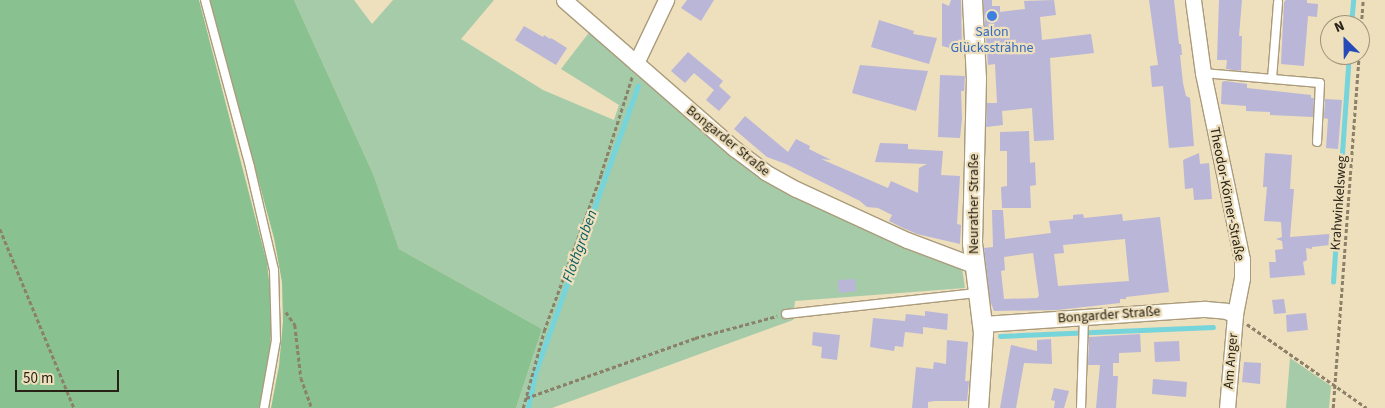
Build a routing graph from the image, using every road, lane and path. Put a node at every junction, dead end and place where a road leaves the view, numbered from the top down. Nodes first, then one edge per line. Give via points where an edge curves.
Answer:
1 (205, 0) edge
2 (564, 0) edge
3 (666, 0) edge
4 (972, 0) edge
5 (1193, 0) edge
6 (1364, 0) edge
7 (1278, 2) dead end
8 (636, 63) junction
9 (1203, 73) junction
10 (1272, 79) junction
11 (1317, 142) dead end
12 (0, 229) edge
13 (974, 265) junction
14 (977, 293) junction
15 (276, 302) junction
16 (786, 314) joint
17 (1235, 314) junction
18 (1084, 321) junction
19 (982, 324) junction
20 (1335, 386) junction
21 (525, 398) junction
22 (74, 408) edge
23 (264, 408) edge
24 (312, 408) edge
25 (523, 408) edge
26 (978, 408) edge
27 (1080, 408) edge
28 (1227, 408) edge
29 (1333, 408) edge
30 (1367, 408) edge

1 - 15 lane via 267,235
2 - 8 street, Bongarder Straße
3 - 8 street
4 - 13 street, Neurather Straße via 976,62
5 - 9 street, Theodor-Körner-Straße
6 - 20 path, Krahwinkelsweg
7 - 10 lane
8 - 13 street, Bongarder Straße via 766,172 907,240
8 - 21 path via 601,174 544,331
9 - 10 lane
9 - 17 street, Theodor-Körner-Straße via 1241,250 1242,278
10 - 11 lane via 1320,83
12 - 22 path
13 - 14 street, Neurather Straße
14 - 16 lane
14 - 19 street, Neurather Straße
15 - 23 lane via 274,363
15 - 24 path via 295,325 300,378
16 - 21 path via 695,338
17 - 18 street, Bongarder Straße via 1212,309
17 - 20 path
17 - 28 street, Am Anger
18 - 19 street, Bongarder Straße
18 - 27 lane
19 - 26 street, Neurather Straße via 983,358
20 - 29 path, Krahwinkelsweg
20 - 30 path
21 - 25 path

